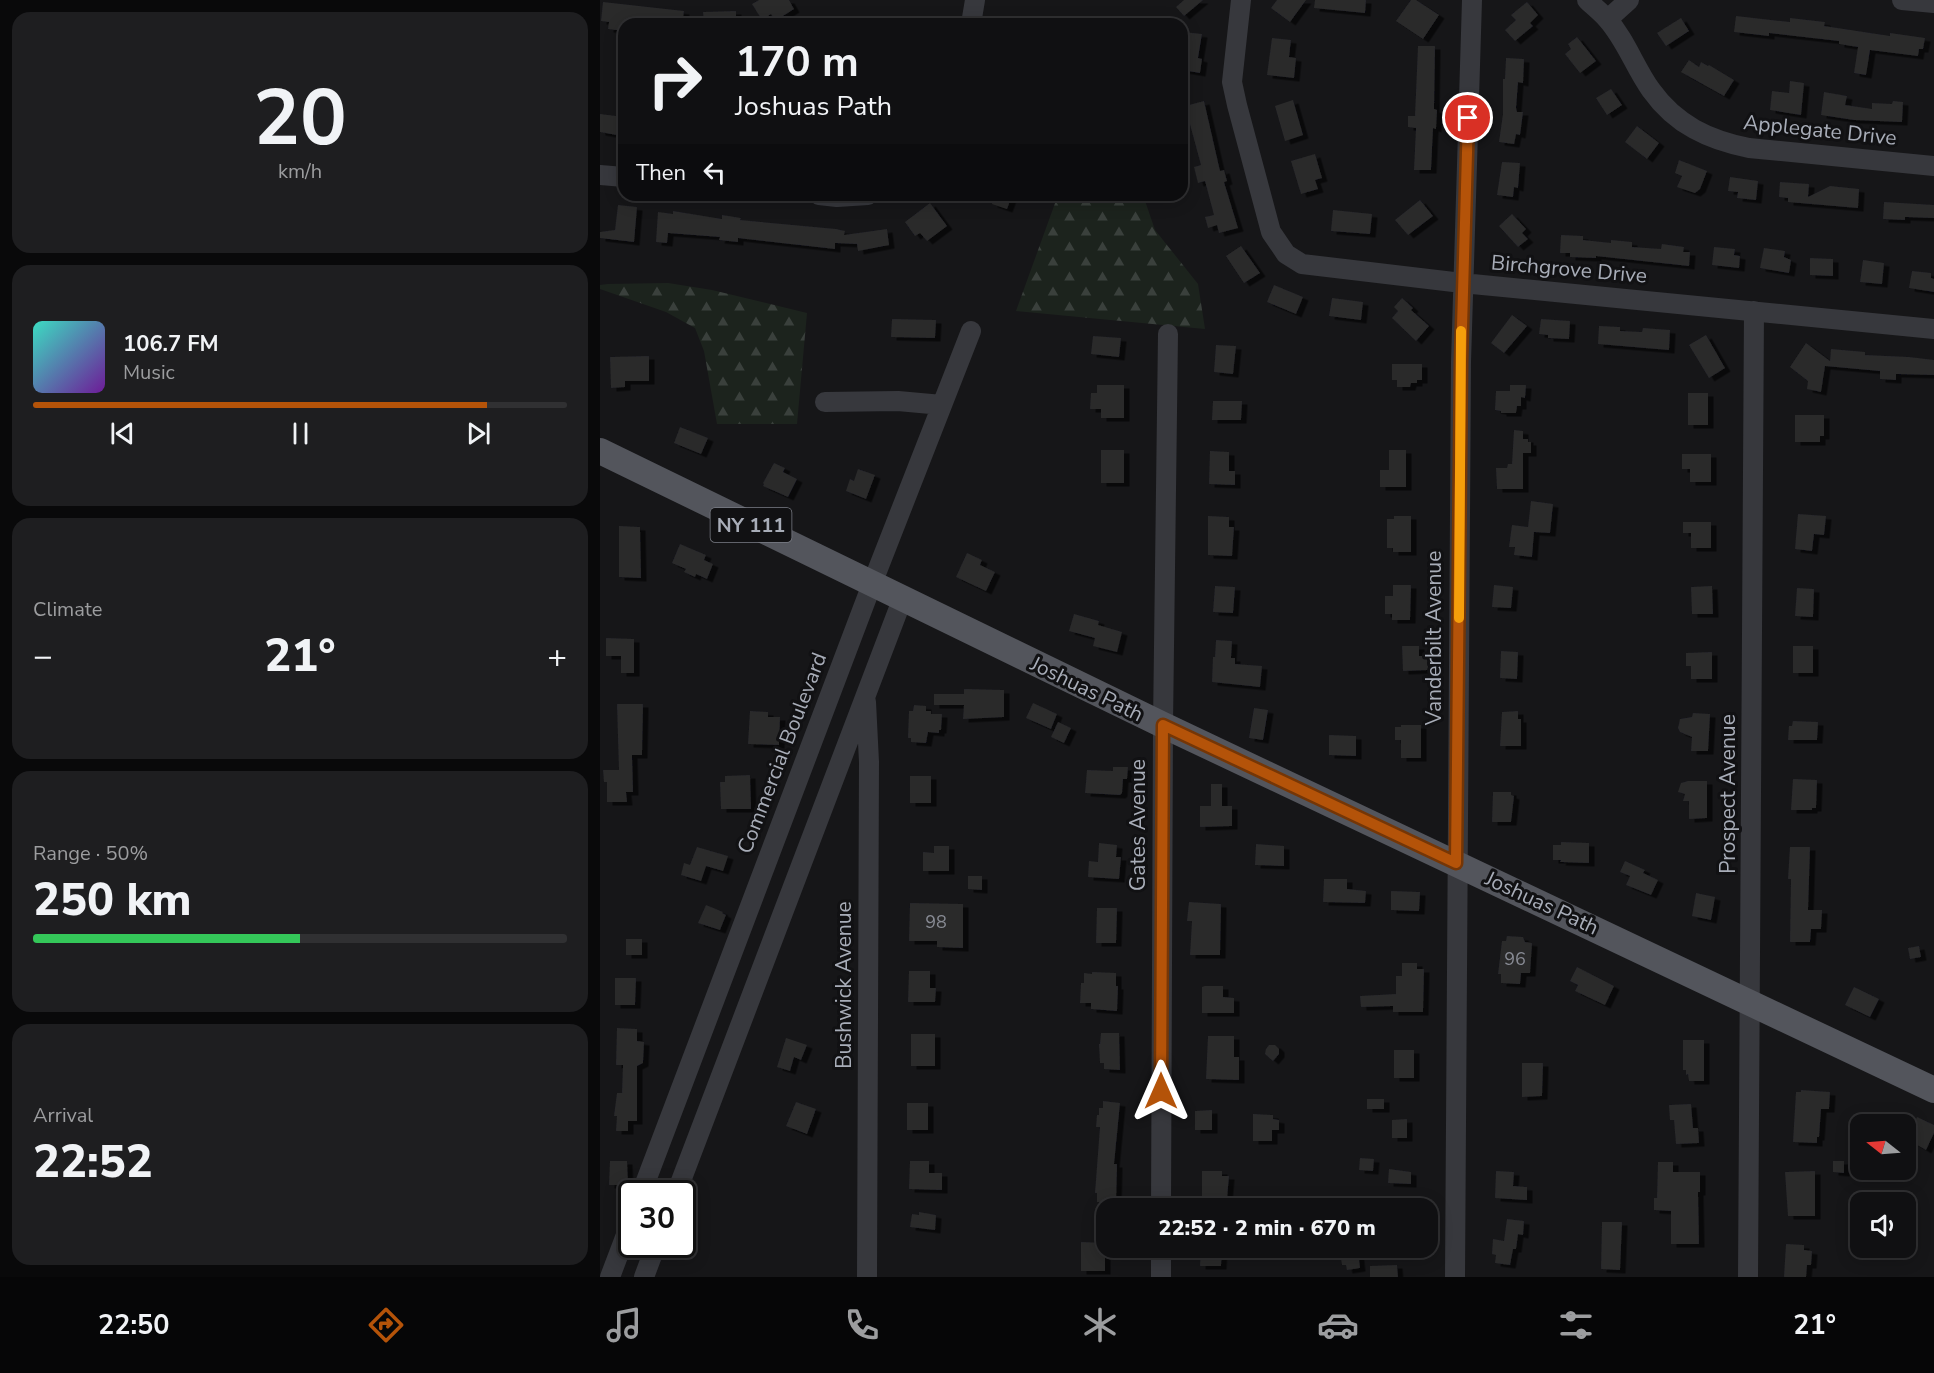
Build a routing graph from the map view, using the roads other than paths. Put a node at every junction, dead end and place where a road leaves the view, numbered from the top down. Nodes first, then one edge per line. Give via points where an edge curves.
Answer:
1 (975, 0) edge
2 (1240, 0) edge
3 (1472, 0) edge
4 (1587, 0) edge
5 (1629, 0) edge
6 (1902, 0) edge
7 (1934, 3) edge
8 (972, 18) edge
9 (1608, 19) junction
10 (1934, 166) edge
11 (600, 175) edge
12 (618, 176) edge
13 (1462, 283) junction
14 (1754, 311) junction
15 (1934, 329) edge
16 (971, 331) dead end
17 (1168, 334) dead end
18 (825, 402) dead end
19 (942, 405) junction
20 (600, 451) edge
21 (872, 584) junction
22 (902, 600) junction
23 (866, 694) junction
24 (821, 717) junction
25 (1163, 725) junction
26 (852, 729) junction
27 (1456, 863) junction
28 (1750, 1002) junction
29 (1934, 1090) edge
30 (646, 1180) edge
31 (681, 1180) edge
32 (1161, 1198) edge
33 (618, 1256) edge
34 (651, 1258) edge
35 (1161, 1258) edge
36 (610, 1277) edge
37 (644, 1277) edge
38 (867, 1277) edge
39 (1161, 1277) edge
40 (1455, 1277) edge
41 (1748, 1277) edge

1 - 8 street
2 - 13 street, Birchgrove Drive via 1232,82 1271,232 1286,254 1302,264
3 - 13 street, Vanderbilt Avenue
4 - 9 street, Applegate Drive
5 - 9 street
6 - 7 street
9 - 10 street, Applegate Drive via 1652,91 1694,130 1720,142
11 - 12 street
13 - 14 street, Birchgrove Drive
13 - 27 street, Vanderbilt Avenue
14 - 15 street, Birchgrove Drive
14 - 28 street, Prospect Avenue
16 - 19 street, Commercial Boulevard
17 - 25 street, Gates Avenue
18 - 19 street
19 - 21 street, Commercial Boulevard
20 - 21 main road, Joshuas Path / NY 111
21 - 22 main road, Joshuas Path / NY 111
21 - 24 street, Commercial Boulevard
22 - 23 street
22 - 25 main road, Joshuas Path / NY 111
23 - 26 street
23 - 38 street, Bushwick Avenue
24 - 26 street
24 - 30 street, Commercial Boulevard
25 - 27 main road, Joshuas Path / NY 111
25 - 32 street, Gates Avenue
26 - 31 street
27 - 28 main road, Joshuas Path / NY 111
27 - 40 street, Vanderbilt Avenue
28 - 29 main road, Joshuas Path / NY 111
28 - 41 street, Prospect Avenue
33 - 36 street
34 - 37 street
35 - 39 street

